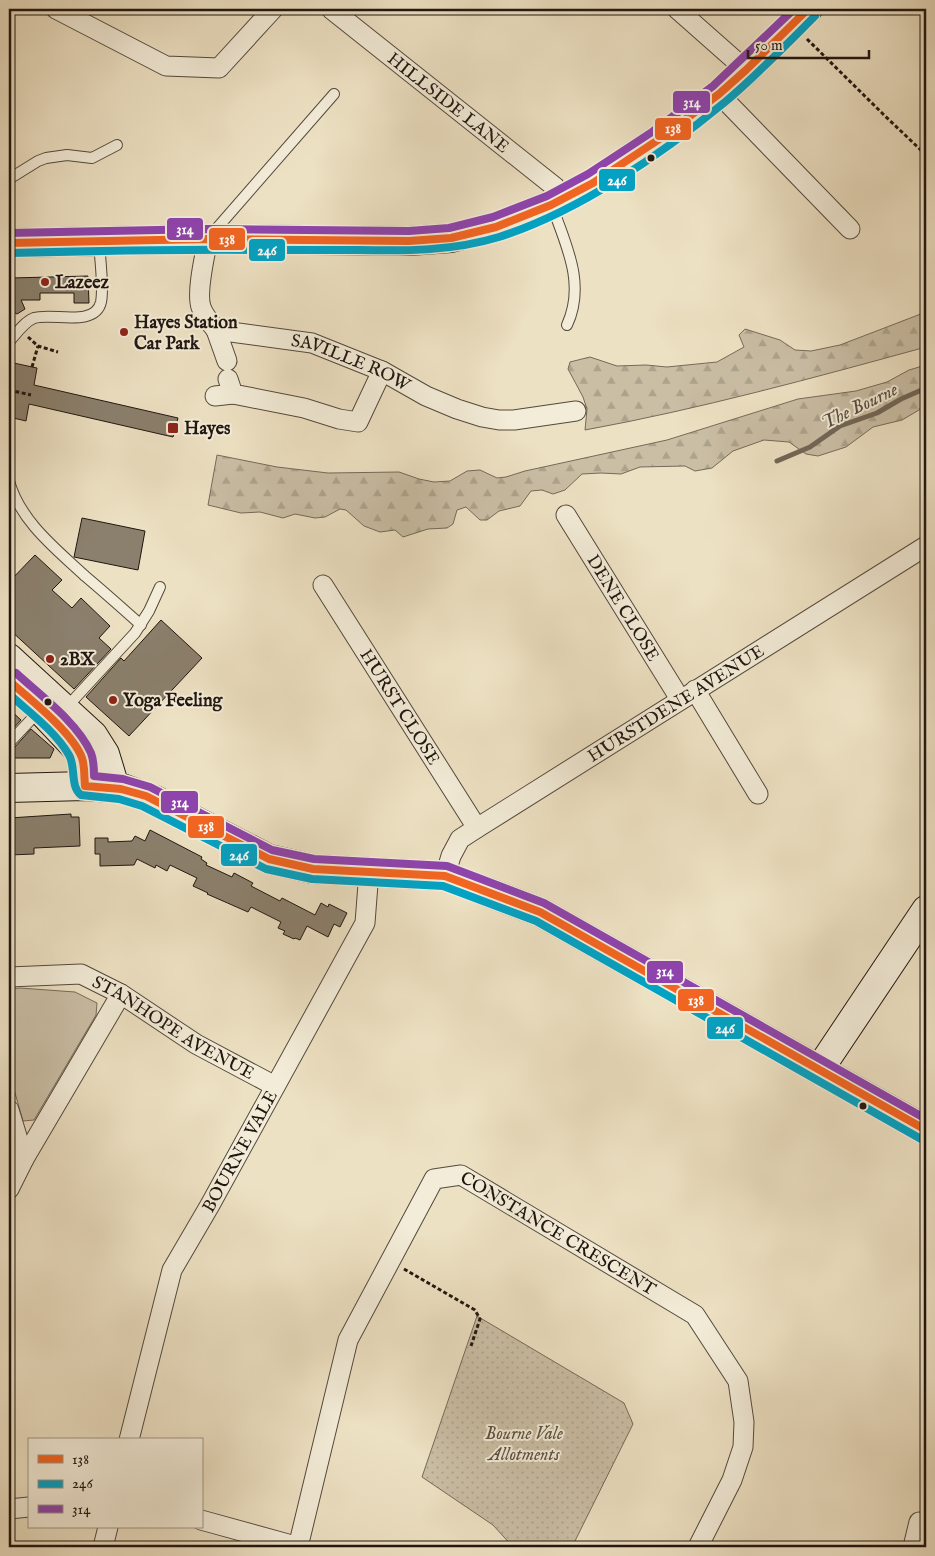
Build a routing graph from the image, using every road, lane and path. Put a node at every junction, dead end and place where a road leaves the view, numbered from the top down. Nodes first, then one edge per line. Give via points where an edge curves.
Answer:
1 (56, 9) edge
2 (273, 9) edge
3 (332, 9) edge
4 (677, 9) edge
5 (800, 17) edge
6 (746, 70) junction
7 (334, 94) dead end
8 (719, 94) junction
9 (117, 145) dead end
10 (926, 145) edge
11 (922, 151) junction
12 (926, 155) edge
13 (9, 179) edge
14 (557, 202) junction
15 (850, 229) dead end
16 (208, 239) junction
17 (99, 240) junction
18 (9, 243) edge
19 (567, 325) dead end
20 (20, 330) junction
21 (216, 330) junction
22 (9, 342) edge
23 (38, 346) junction
24 (58, 352) dead end
25 (227, 361) dead end
26 (32, 367) dead end
27 (382, 371) junction
28 (9, 390) edge
29 (225, 390) dead end
30 (32, 395) dead end
31 (576, 411) dead end
32 (9, 480) edge
33 (566, 515) dead end
34 (926, 546) edge
35 (323, 586) dead end
36 (160, 587) dead end
37 (141, 625) junction
38 (9, 658) edge
39 (9, 680) edge
40 (687, 695) junction
41 (52, 709) junction
42 (9, 742) edge
43 (85, 786) junction
44 (115, 787) junction
45 (9, 788) edge
46 (758, 794) dead end
47 (476, 828) junction
48 (369, 871) junction
49 (446, 876) junction
50 (926, 910) edge
51 (9, 977) edge
52 (121, 994) junction
53 (819, 1070) junction
54 (275, 1086) junction
55 (9, 1110) edge
56 (926, 1130) edge
57 (16, 1160) edge
58 (9, 1190) edge
59 (390, 1261) junction
60 (471, 1346) dead end
61 (130, 1438) edge
62 (28, 1507) edge
63 (9, 1509) edge
64 (202, 1520) edge
65 (919, 1522) dead end
66 (108, 1528) edge
67 (104, 1547) edge
68 (299, 1547) edge
69 (698, 1547) edge
70 (913, 1547) edge

1 - 2 street via 166,66 219,68
3 - 14 street, HILLSIDE LANE via 555,187
4 - 6 street
5 - 6 street
5 - 11 path
6 - 8 street
7 - 16 lane
8 - 14 street via 666,135 593,183
8 - 15 street
9 - 13 lane via 92,158 67,155 46,158
10 - 11 path
11 - 12 path
14 - 16 street via 481,231 430,240
14 - 19 lane via 576,289 573,312
16 - 17 street
16 - 21 street via 200,304 206,319
17 - 18 street
17 - 20 lane via 101,297 98,309 83,317 34,318
20 - 22 lane
20 - 23 path
21 - 25 street
21 - 27 street, SAVILLE ROW via 312,342
23 - 24 path
23 - 26 path
27 - 29 street via 358,422
27 - 31 street, SAVILLE ROW via 426,396 482,417 514,420
28 - 30 path
32 - 37 lane via 17,501 36,528
33 - 40 street, DENE CLOSE
34 - 40 street, HURSTDENE AVENUE
35 - 47 street, HURST CLOSE
36 - 37 lane
37 - 41 lane via 128,641
38 - 41 street
39 - 41 street
40 - 46 street, DENE CLOSE
40 - 47 street, HURSTDENE AVENUE
41 - 42 lane
41 - 43 street via 83,760
41 - 44 street via 93,736 109,765
43 - 44 street
43 - 45 street
44 - 48 street via 155,800 269,859 313,869
47 - 49 street, HURSTDENE AVENUE via 460,839
48 - 49 street
48 - 54 street, BOURNE VALE via 365,923
49 - 53 street via 540,912
50 - 53 street
51 - 52 street, STANHOPE AVENUE via 82,974
52 - 54 street, STANHOPE AVENUE via 196,1044
52 - 57 street
53 - 56 street
54 - 61 street, BOURNE VALE via 172,1270
55 - 57 street
57 - 58 street
59 - 60 path via 475,1310 480,1319
59 - 68 street, CONSTANCE CRESCENT via 348,1340
59 - 69 street, CONSTANCE CRESCENT via 434,1179 462,1176 695,1315 738,1381 744,1422 743,1447 732,1480
62 - 63 street
64 - 68 street
65 - 70 street
66 - 67 street

